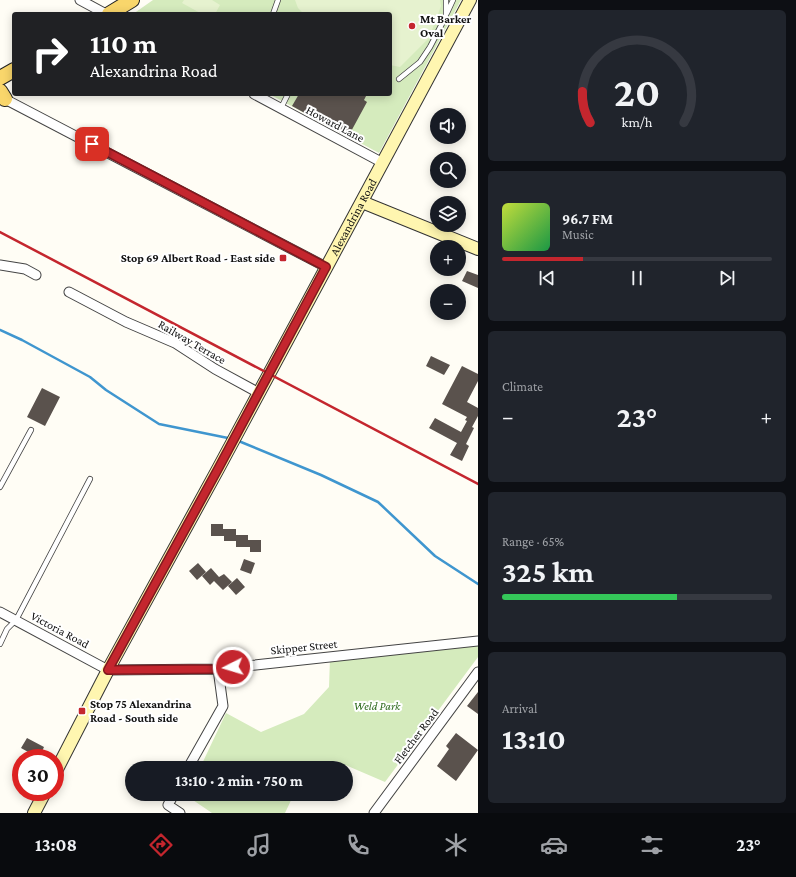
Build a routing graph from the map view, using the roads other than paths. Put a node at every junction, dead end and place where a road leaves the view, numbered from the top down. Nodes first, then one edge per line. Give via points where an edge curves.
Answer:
1 (80, 0) edge
2 (132, 0) edge
3 (278, 0) edge
4 (446, 0) edge
5 (453, 0) edge
6 (470, 0) edge
7 (104, 12) edge
8 (111, 12) edge
9 (275, 12) edge
10 (446, 16) junction
11 (399, 79) dead end
12 (2, 95) edge
13 (258, 96) edge
14 (287, 96) edge
15 (281, 108) junction
16 (383, 163) junction
17 (362, 202) junction
18 (478, 249) edge
19 (0, 265) edge
20 (326, 267) junction
21 (36, 275) dead end
22 (70, 292) dead end
23 (259, 393) junction
24 (31, 430) dead end
25 (90, 479) dead end
26 (0, 487) edge
27 (0, 612) edge
28 (16, 620) junction
29 (478, 641) edge
30 (0, 644) edge
31 (218, 669) junction
32 (108, 670) junction
33 (478, 672) edge
34 (64, 756) edge
35 (192, 761) edge
36 (40, 801) edge
37 (170, 801) edge
38 (34, 813) edge
39 (180, 813) edge
40 (374, 813) edge

1 - 7 street
2 - 8 main road
3 - 9 lane
4 - 10 lane
5 - 10 lane
6 - 16 main road, Alexandrina Road
10 - 11 lane via 420,62
12 - 20 street
13 - 15 street, Howard Lane
14 - 15 lane
15 - 16 street, Howard Lane
16 - 17 main road, Alexandrina Road
17 - 18 main road
17 - 20 main road, Alexandrina Road
19 - 21 street via 25,269
20 - 23 main road, Alexandrina Road
22 - 23 street, Railway Terrace via 126,322 175,344
23 - 32 main road, Alexandrina Road
24 - 26 lane
25 - 28 lane
27 - 28 street, Victoria Road
28 - 30 lane via 7,629
28 - 32 street, Victoria Road
29 - 31 street, Skipper Street
31 - 32 street, Skipper Street
31 - 35 street via 224,706
32 - 34 main road, Alexandrina Road
33 - 40 street, Fletcher Road
36 - 38 main road
37 - 39 street via 168,805

